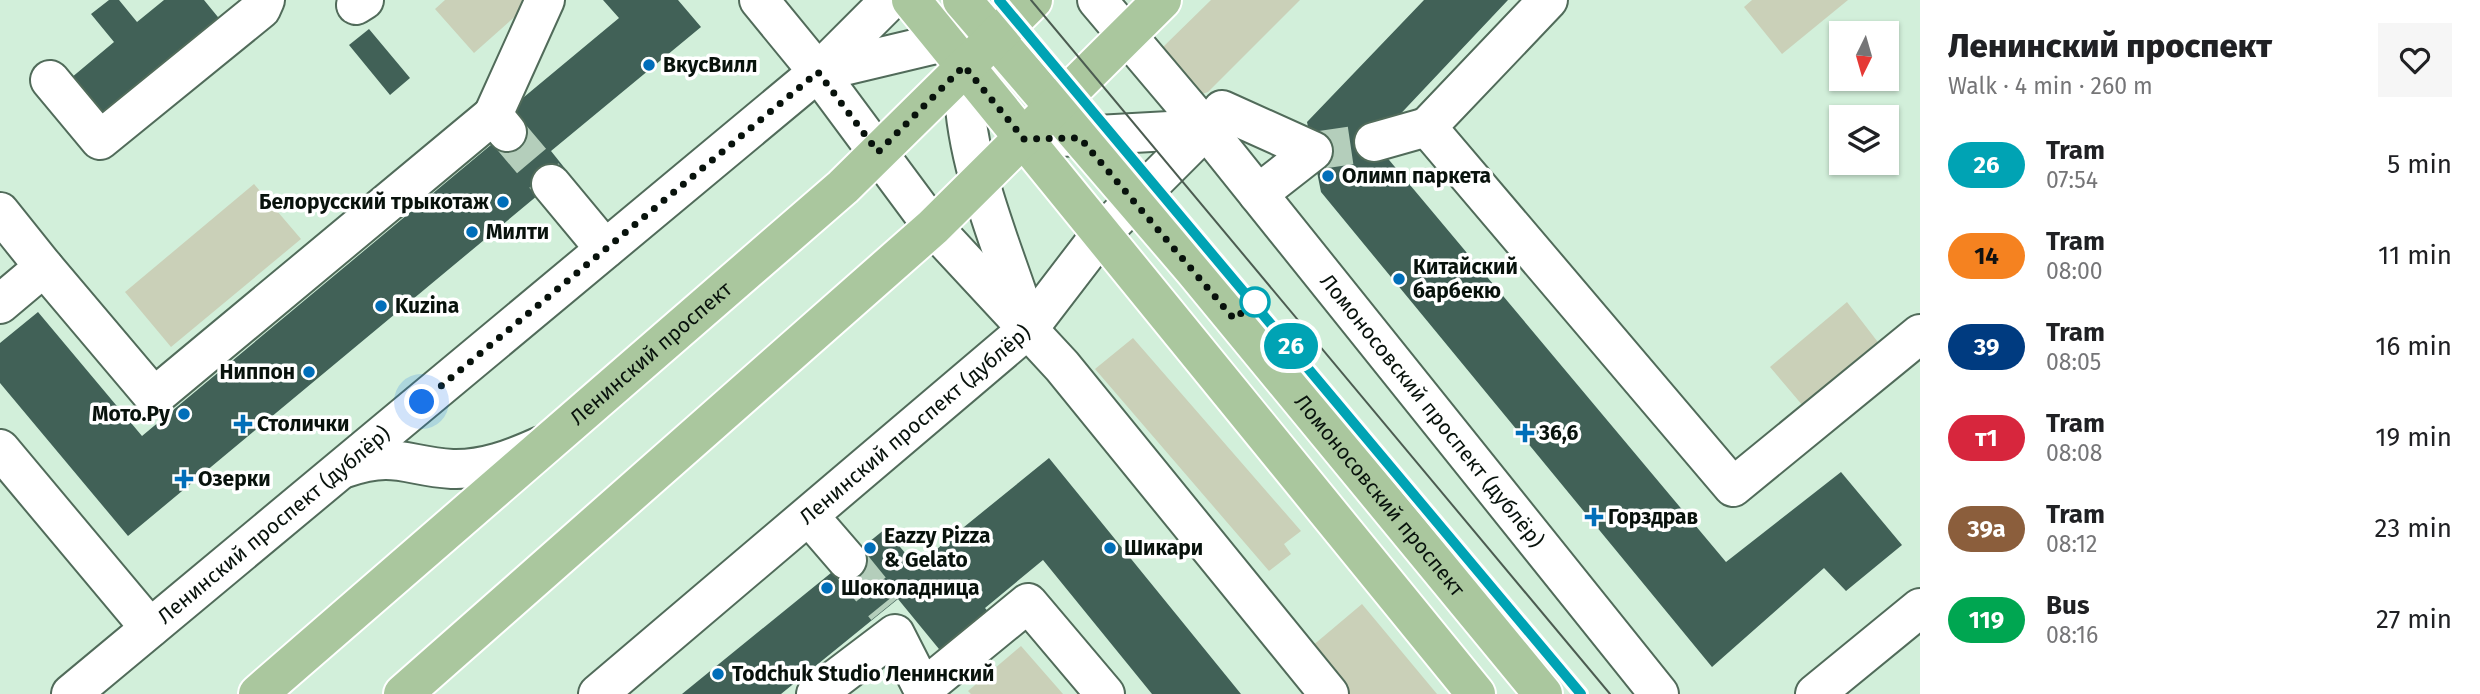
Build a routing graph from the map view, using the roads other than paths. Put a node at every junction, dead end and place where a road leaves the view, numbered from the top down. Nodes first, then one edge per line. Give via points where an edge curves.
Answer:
1 (265, 0) edge
2 (545, 0) edge
3 (759, 0) edge
4 (890, 0) edge
5 (911, 0) edge
6 (962, 0) edge
7 (1033, 0) edge
8 (1097, 0) edge
9 (1162, 0) edge
10 (1548, 0) edge
11 (993, 36) junction
12 (1127, 36) junction
13 (954, 54) junction
14 (818, 72) junction
15 (50, 80) dead end
16 (1055, 108) junction
17 (1214, 119) junction
18 (1427, 127) junction
19 (1080, 138) junction
20 (1024, 139) junction
21 (1374, 142) tunnel mouth
22 (878, 152) junction
23 (981, 181) junction
24 (551, 184) tunnel mouth
25 (1258, 194) junction
26 (1134, 200) junction
27 (0, 212) edge
28 (933, 228) junction
29 (1101, 234) junction
30 (605, 249) junction
31 (44, 267) junction
32 (0, 304) edge
33 (1029, 328) junction
34 (1920, 334) edge
35 (549, 442) junction
36 (0, 449) edge
37 (340, 470) junction
38 (809, 516) junction
39 (847, 560) tunnel mouth
40 (1920, 608) edge
41 (150, 628) junction
42 (71, 694) edge
43 (258, 694) edge
44 (403, 694) edge
45 (598, 694) edge
46 (816, 694) edge
47 (1105, 694) edge
48 (1329, 694) edge
49 (1476, 694) edge
50 (1543, 694) edge
51 (1659, 694) edge
52 (1815, 694) edge

1 - 15 street via 261,9 100,140
2 - 31 street via 500,123 154,397
3 - 14 street
4 - 14 street, Ленинский проспект (дублёр)
5 - 13 main road
6 - 11 main road, Ломоносовский проспект
7 - 11 main road
8 - 12 street, Ломоносовский проспект (дублёр)
9 - 12 main road
10 - 18 street
11 - 13 street
11 - 16 main road, Ломоносовский проспект
12 - 16 main road
12 - 17 street, Ломоносовский проспект (дублёр)
13 - 14 street
13 - 20 main road
13 - 22 main road, Ленинский проспект
13 - 23 street
14 - 22 street
14 - 30 street, Ленинский проспект (дублёр)
16 - 19 main road, Ломоносовский проспект
16 - 20 main road
17 - 19 street
17 - 25 street, Ломоносовский проспект (дублёр)
17 - 25 street via 1313,151
17 - 26 street, Ленинский проспект (дублёр)
18 - 21 street
18 - 34 street via 1733,487
19 - 20 street
19 - 26 main road, Ломоносовский проспект
20 - 23 main road
20 - 29 main road
22 - 28 street
22 - 35 main road, Ленинский проспект
23 - 28 main road
23 - 33 street
24 - 30 street
25 - 51 street, Ломоносовский проспект (дублёр)
26 - 29 street, Ленинский проспект (дублёр)
26 - 50 main road, Ломоносовский проспект
27 - 31 street
28 - 33 street
28 - 44 main road
29 - 33 street, Ленинский проспект (дублёр)
29 - 49 main road
30 - 37 street, Ленинский проспект (дублёр)
31 - 32 street
33 - 38 street, Ленинский проспект (дублёр)
33 - 48 street
35 - 37 street via 510,460 480,467 451,469 400,459 372,459
35 - 43 main road, Ленинский проспект
36 - 41 street
37 - 41 street, Ленинский проспект (дублёр)
38 - 39 street
38 - 45 street, Ленинский проспект (дублёр)
40 - 52 street
41 - 42 street, Ленинский проспект (дублёр)
46 - 47 street via 891,621 923,688 1028,603

